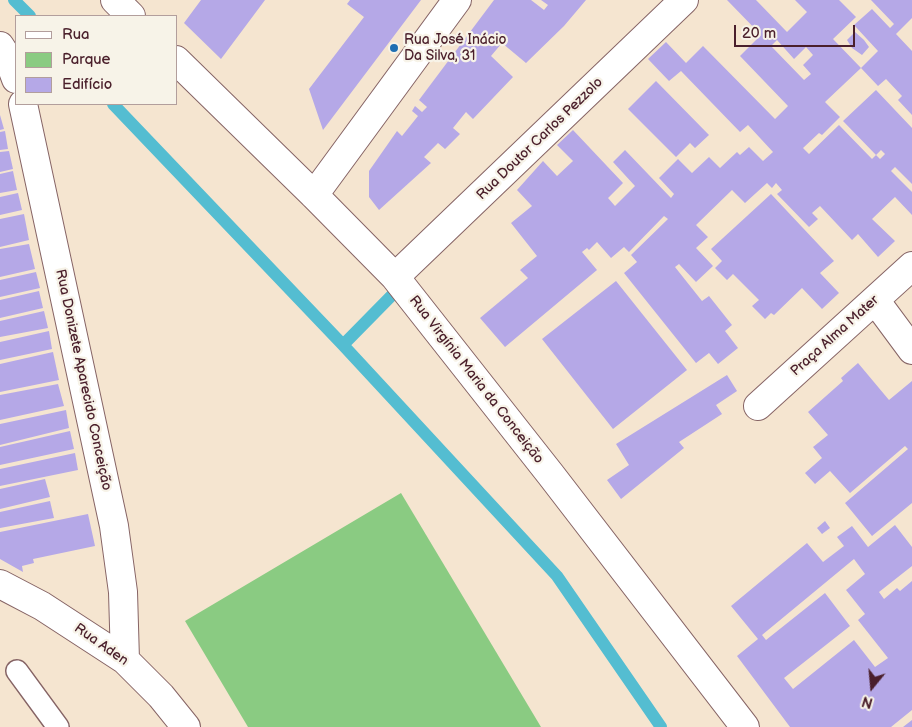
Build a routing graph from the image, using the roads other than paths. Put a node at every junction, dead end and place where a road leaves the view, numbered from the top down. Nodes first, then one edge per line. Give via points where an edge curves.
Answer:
1 (115, 0) edge
2 (457, 0) edge
3 (684, 0) edge
4 (131, 15) edge
5 (0, 46) edge
6 (178, 62) edge
7 (15, 75) edge
8 (24, 105) edge
9 (314, 195) junction
10 (912, 266) edge
11 (395, 277) junction
12 (875, 300) junction
13 (912, 350) edge
14 (758, 406) dead end
15 (0, 584) edge
16 (125, 660) junction
17 (16, 671) dead end
18 (58, 727) edge
19 (186, 727) edge
20 (745, 727) edge

1 - 4 street
2 - 9 street
3 - 11 street, Rua Doutor Carlos Pezzolo
5 - 7 street
6 - 9 street, Rua Virgínia Maria da Conceição
8 - 16 street, Rua Donizete Aparecido Conceição via 114,526 123,592
9 - 11 street, Rua Virgínia Maria da Conceição
10 - 12 street, Praça Alma Mater
11 - 20 street, Rua Virgínia Maria da Conceição
12 - 13 street
12 - 14 street, Praça Alma Mater
15 - 16 street, Rua Aden via 42,606
16 - 19 street, Rua Aden
17 - 18 lane

